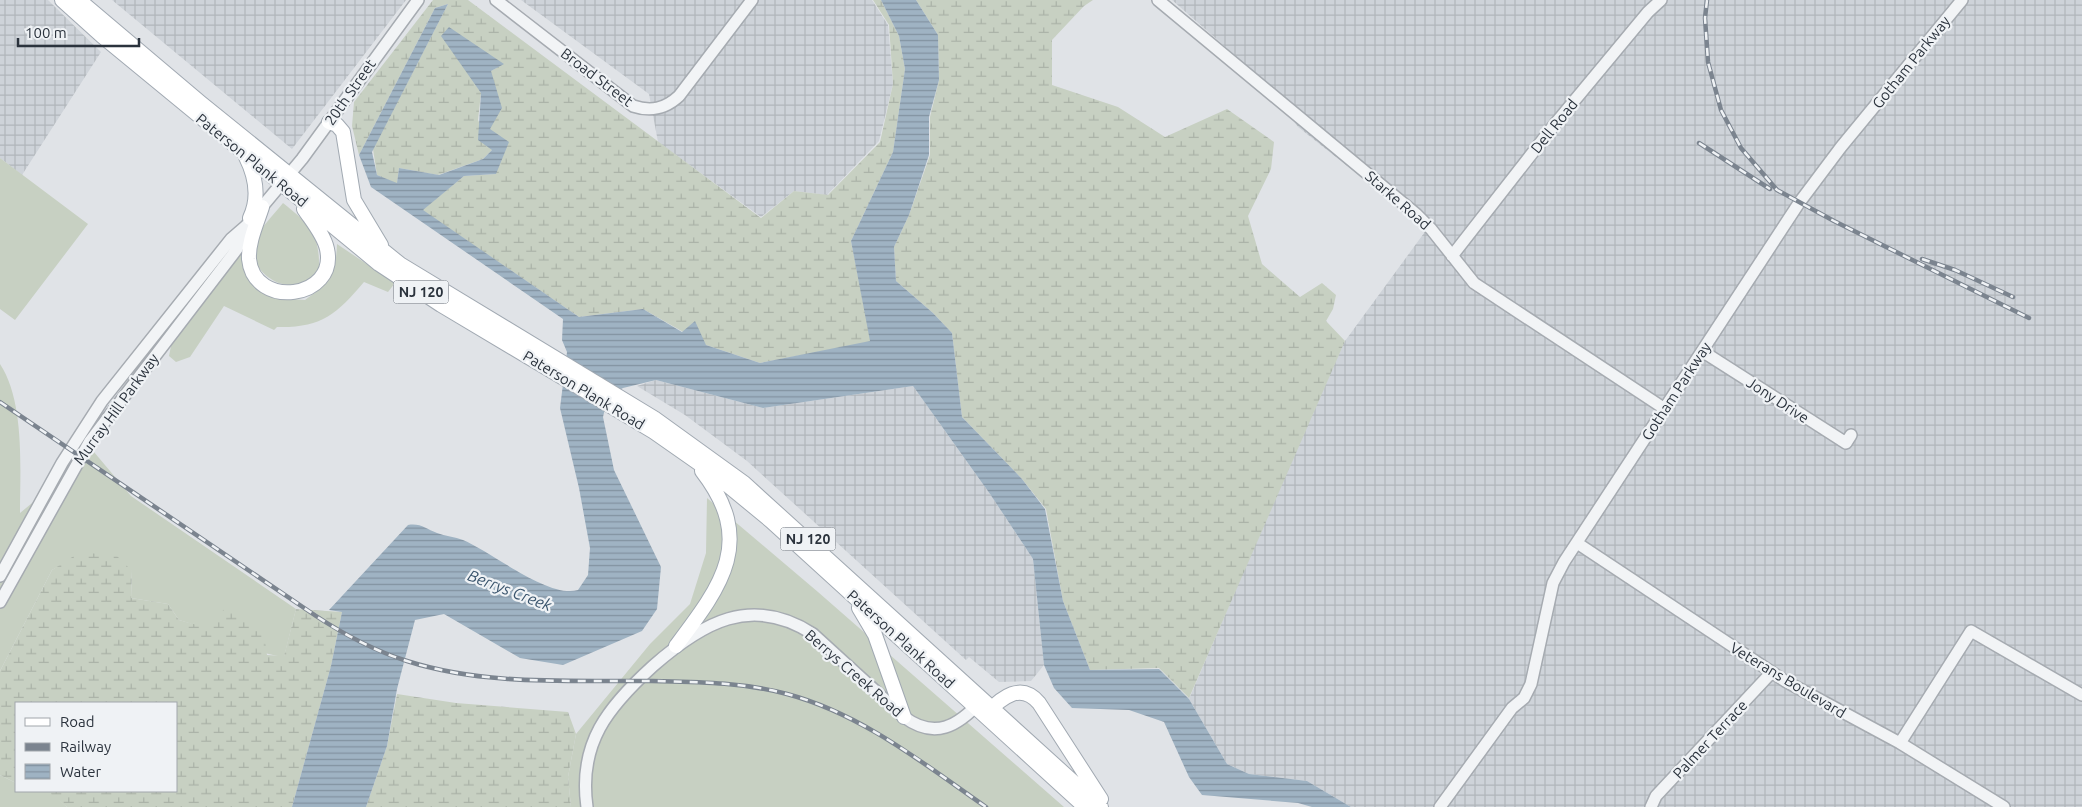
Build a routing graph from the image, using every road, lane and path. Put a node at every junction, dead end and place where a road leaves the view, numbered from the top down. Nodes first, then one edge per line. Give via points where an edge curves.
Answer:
1 (62, 0) edge
2 (79, 0) edge
3 (418, 0) edge
4 (496, 0) edge
5 (752, 0) edge
6 (1158, 0) edge
7 (1661, 0) edge
8 (1962, 0) edge
9 (329, 122) junction
10 (244, 154) junction
11 (285, 179) junction
12 (298, 198) junction
13 (262, 207) junction
14 (246, 226) junction
15 (388, 256) junction
16 (1452, 256) junction
17 (1702, 351) junction
18 (557, 367) junction
19 (616, 402) junction
20 (1665, 409) junction
21 (1851, 435) dead end
22 (691, 457) junction
23 (1577, 543) junction
24 (3, 571) edge
25 (16, 572) junction
26 (848, 591) junction
27 (0, 602) edge
28 (676, 646) junction
29 (1771, 673) junction
30 (2082, 695) edge
31 (984, 707) junction
32 (904, 717) junction
33 (1900, 744) junction
34 (587, 807) edge
35 (1085, 807) edge
36 (1102, 807) edge
37 (1106, 807) edge
38 (1440, 807) edge
39 (1651, 807) edge
40 (2004, 807) edge

1 - 10 main road, Paterson Plank Road / NJ 120
2 - 11 main road, Paterson Plank Road / NJ 120
3 - 9 street, 20th Street
4 - 5 street, Broad Street via 633,106 649,110 665,106 679,96
6 - 16 street, Starke Road via 1416,214
7 - 16 street, Dell Road via 1555,124
8 - 17 street, Gotham Parkway via 1815,181
9 - 11 street, 20th Street
9 - 15 main road via 340,128 345,137 356,206
10 - 11 main road, Paterson Plank Road / NJ 120
10 - 14 main road via 253,170 256,190 255,208
11 - 12 main road, Paterson Plank Road / NJ 120
11 - 13 street, Murray Hill Parkway
11 - 15 main road, Paterson Plank Road / NJ 120
12 - 13 main road via 324,240 328,253 320,278 298,292 272,290 251,268 250,249
12 - 18 main road, Paterson Plank Road / NJ 120 via 408,284
13 - 14 street, Murray Hill Parkway
14 - 24 street, Murray Hill Parkway via 231,239 102,401 62,463
14 - 25 street, Murray Hill Parkway via 237,249 90,441
15 - 18 main road, Paterson Plank Road / NJ 120
16 - 20 street, Starke Road via 1474,283
17 - 20 street, Gotham Parkway
17 - 21 street, Jony Drive via 1846,443
18 - 19 main road, Paterson Plank Road / NJ 120
19 - 22 main road, Paterson Plank Road / NJ 120
19 - 31 main road, Paterson Plank Road / NJ 120 via 689,441 750,488
20 - 23 street, Gotham Parkway
22 - 26 main road, Paterson Plank Road / NJ 120 via 760,511
22 - 28 main road via 722,501 730,542 716,590
23 - 29 street, Veterans Boulevard
23 - 38 street, Gotham Parkway via 1553,583 1535,671 1524,698 1512,708
24 - 25 street
25 - 27 street, Murray Hill Parkway
26 - 31 main road, Paterson Plank Road / NJ 120
26 - 32 main road via 873,630
28 - 32 street, Berrys Creek Road via 730,617 758,615 786,620 813,634
28 - 34 street, Berrys Creek Road via 618,700 600,726 586,765
29 - 33 street, Veterans Boulevard
29 - 39 street, Palmer Terrace via 1656,796
30 - 33 street via 1970,631
31 - 32 street, Berrys Creek Road via 940,729 922,727
31 - 35 main road, Paterson Plank Road / NJ 120
31 - 36 main road, Paterson Plank Road / NJ 120
31 - 37 main road via 1016,692 1036,699
33 - 40 street, Veterans Boulevard

